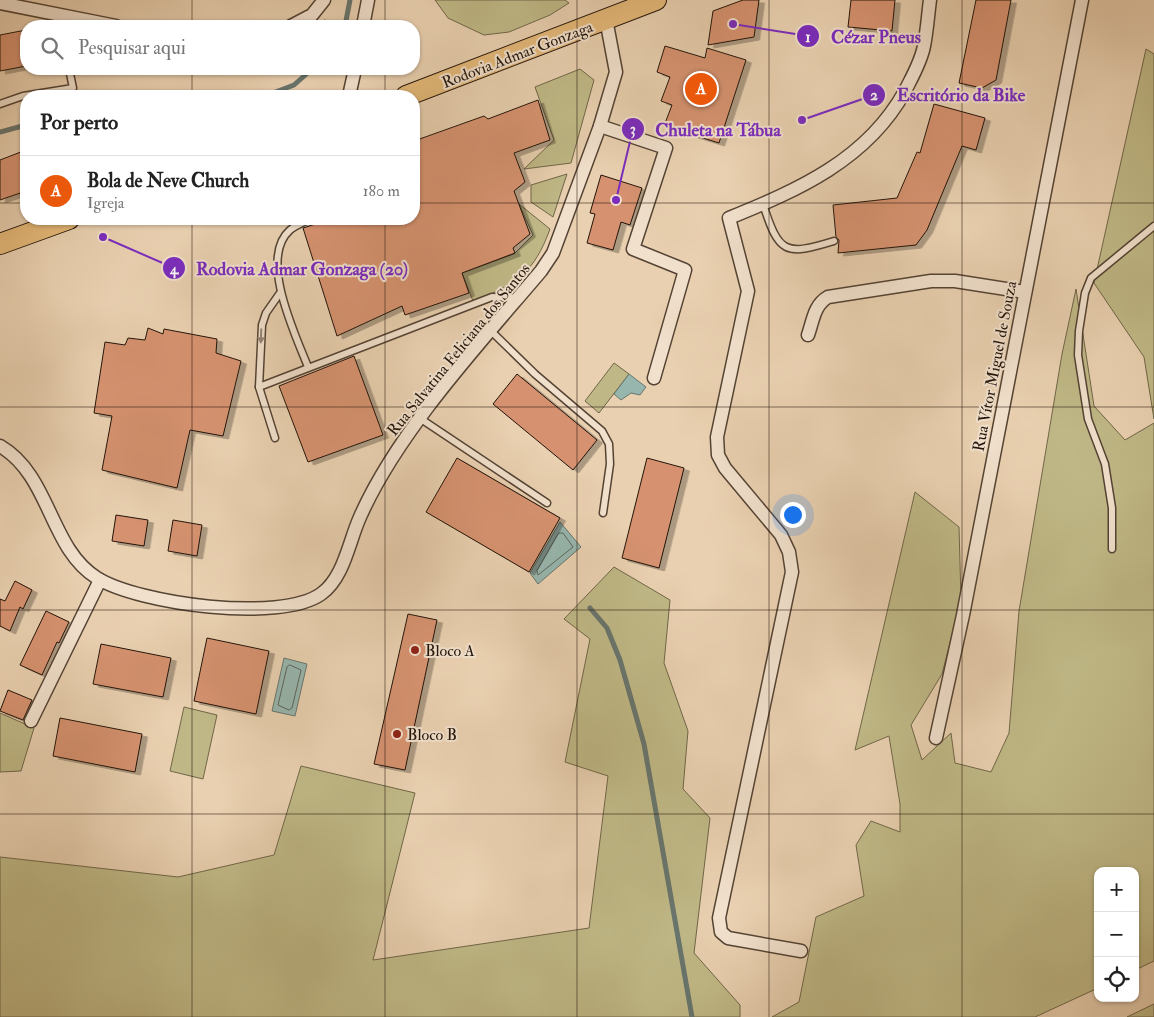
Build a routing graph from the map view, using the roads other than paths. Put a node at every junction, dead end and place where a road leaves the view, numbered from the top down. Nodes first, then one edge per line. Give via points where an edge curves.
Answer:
1 (324, 0) edge
2 (368, 0) edge
3 (656, 0) edge
4 (930, 0) edge
5 (1082, 0) edge
6 (0, 3) edge
7 (606, 19) junction
8 (58, 20) edge
9 (302, 20) edge
10 (364, 20) edge
11 (70, 75) edge
12 (354, 75) edge
13 (60, 90) edge
14 (350, 90) edge
15 (420, 91) edge
16 (20, 97) edge
17 (0, 104) edge
18 (600, 126) junction
19 (762, 204) junction
20 (52, 225) edge
21 (300, 225) edge
22 (1154, 226) edge
23 (834, 241) dead end
24 (0, 244) edge
25 (280, 292) junction
26 (1025, 292) junction
27 (518, 298) junction
28 (490, 331) junction
29 (808, 335) dead end
30 (308, 367) junction
31 (654, 378) dead end
32 (259, 387) junction
33 (421, 419) junction
34 (275, 438) dead end
35 (0, 446) edge
36 (547, 503) dead end
37 (604, 513) dead end
38 (1112, 549) dead end
39 (100, 580) junction
40 (30, 721) dead end
41 (936, 738) dead end
42 (801, 951) dead end

1 - 9 street via 312,15
2 - 10 street
3 - 7 main road, Rodovia Admar Gonzaga
4 - 19 street via 924,47 916,71 895,108 847,159 816,180
5 - 26 street, Rua Vítor Miguel de Souza
6 - 8 street
7 - 15 main road, Rodovia Admar Gonzaga
7 - 18 street, Rua Salvatina Feliciana dos Santos via 616,72
11 - 13 lane via 73,88
12 - 14 street
16 - 17 lane
18 - 27 street, Rua Salvatina Feliciana dos Santos via 553,253
18 - 31 street via 666,148 633,249 685,270
19 - 23 lane via 776,238 786,247 804,250
19 - 42 street via 729,218 748,291 717,437 718,455 725,468 781,535 789,552 792,572 719,918 720,932 728,938
20 - 24 main road
21 - 25 lane via 289,231 281,243 278,257
22 - 38 lane via 1091,278 1079,331 1078,355 1088,419 1105,464 1112,508
25 - 30 lane
25 -> 32 lane via 262,325
26 - 29 street via 955,281 931,281 828,297 817,308
26 - 41 street, Rua Vítor Miguel de Souza
27 - 28 street, Rua Salvatina Feliciana dos Santos
27 - 30 lane via 492,297
28 - 33 street, Rua Salvatina Feliciana dos Santos
28 - 37 lane via 602,431 610,444
30 - 32 lane
32 - 34 lane
33 - 36 lane
33 - 39 street, Rua Salvatina Feliciana dos Santos via 375,488 334,581 322,594 308,601 277,607 243,609 160,599
35 - 39 street, Rua Salvatina Feliciana dos Santos via 16,457 29,474 75,560
39 - 40 street

